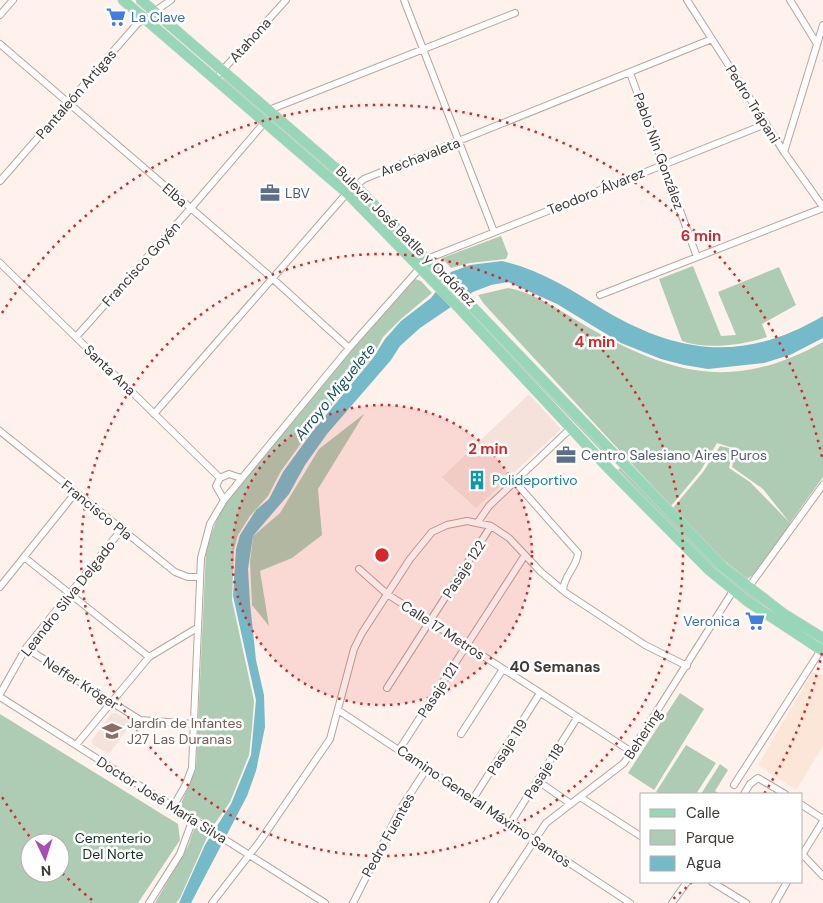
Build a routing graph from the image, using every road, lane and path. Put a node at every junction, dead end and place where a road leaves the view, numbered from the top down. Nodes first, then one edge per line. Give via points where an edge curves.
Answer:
1 (12, 0) edge
2 (123, 0) edge
3 (141, 0) edge
4 (171, 0) edge
5 (286, 0) edge
6 (404, 0) edge
7 (687, 0) edge
8 (790, 0) edge
9 (155, 11) junction
10 (514, 13) dead end
11 (0, 15) edge
12 (145, 19) junction
13 (823, 25) edge
14 (712, 39) junction
15 (0, 44) edge
16 (817, 44) junction
17 (424, 49) junction
18 (223, 70) junction
19 (630, 73) junction
20 (214, 80) junction
21 (68, 103) junction
22 (269, 110) junction
23 (264, 123) junction
24 (766, 124) junction
25 (460, 141) junction
26 (784, 152) junction
27 (664, 165) junction
28 (0, 181) edge
29 (355, 185) junction
30 (347, 193) junction
31 (823, 207) edge
32 (191, 208) junction
33 (494, 232) junction
34 (697, 257) junction
35 (427, 259) junction
36 (0, 263) edge
37 (420, 269) junction
38 (272, 278) junction
39 (600, 295) dead end
40 (76, 337) junction
41 (349, 348) junction
42 (154, 414) junction
43 (571, 428) junction
44 (0, 431) edge
45 (618, 460) junction
46 (609, 469) junction
47 (220, 478) junction
48 (241, 478) junction
49 (515, 482) junction
50 (823, 486) edge
51 (76, 492) junction
52 (224, 500) junction
53 (478, 522) junction
54 (492, 526) junction
55 (122, 529) junction
56 (525, 555) junction
57 (24, 557) junction
58 (359, 569) dead end
59 (200, 577) junction
60 (566, 577) junction
61 (552, 582) junction
62 (0, 587) edge
63 (748, 588) junction
64 (563, 590) junction
65 (733, 591) junction
66 (70, 593) junction
67 (387, 594) junction
68 (430, 622) junction
69 (197, 628) junction
70 (823, 638) edge
71 (467, 646) junction
72 (26, 648) junction
73 (822, 650) edge
74 (149, 657) junction
75 (687, 666) junction
76 (502, 669) junction
77 (387, 688) dead end
78 (540, 693) junction
79 (0, 695) edge
80 (110, 702) junction
81 (338, 710) junction
82 (577, 718) junction
83 (194, 724) junction
84 (461, 734) dead end
85 (76, 745) junction
86 (399, 750) junction
87 (632, 752) junction
88 (427, 768) junction
89 (538, 781) junction
90 (734, 785) dead end
91 (745, 793) edge
92 (783, 793) edge
93 (580, 797) junction
94 (473, 799) junction
95 (570, 804) junction
96 (803, 806) edge
97 (173, 807) junction
98 (192, 819) junction
99 (823, 820) edge
100 (510, 824) junction
101 (640, 836) edge
102 (535, 841) junction
103 (803, 852) edge
104 (248, 854) junction
105 (803, 855) edge
106 (823, 876) edge
107 (686, 883) edge
108 (714, 883) edge
109 (786, 883) edge
110 (149, 903) edge
111 (212, 903) edge
112 (325, 903) edge
113 (352, 903) edge
114 (493, 903) edge
115 (630, 903) edge
116 (672, 903) edge
117 (746, 903) edge
118 (775, 903) edge

1 - 11 street
2 - 12 main road, Bulevar José Batlle y Ordóñez
3 - 9 main road, Bulevar José Batlle y Ordóñez
4 - 9 street, Pantaleón Artigas
5 - 18 street, Atahona
6 - 17 street
7 - 14 street, Pedro Trápani
8 - 16 street
9 - 12 street, Pantaleón Artigas
9 - 18 main road, Bulevar José Batlle y Ordóñez
10 - 17 street
12 - 20 main road, Bulevar José Batlle y Ordóñez
12 - 21 street, Pantaleón Artigas via 137,24
13 - 16 street
14 - 19 street, Arechavaleta
14 - 24 street, Pedro Trápani
15 - 21 street, Elba
16 - 26 street
17 - 22 street
17 - 25 street
18 - 20 street, Atahona
18 - 22 main road, Bulevar José Batlle y Ordóñez
19 - 25 street, Arechavaleta
19 - 27 street, Pablo Nin González
20 - 23 main road, Bulevar José Batlle y Ordóñez
21 - 28 street, Pantaleón Artigas
21 - 32 street, Elba
22 - 29 main road, Bulevar José Batlle y Ordóñez
23 - 30 main road, Bulevar José Batlle y Ordóñez
23 - 32 street, Francisco Goyén
24 - 26 street, Pedro Trápani
24 - 27 street, Teodoro Álvarez
25 - 29 street, Arechavaleta via 364,178
25 - 33 street
26 - 31 street, Pedro Trápani
27 - 33 street, Teodoro Álvarez
27 - 34 street, Pablo Nin González
29 - 30 street, Arechavaleta
29 - 35 main road, Bulevar José Batlle y Ordóñez
30 - 37 main road, Bulevar José Batlle y Ordóñez
30 - 38 street, Arechavaleta
31 - 34 street
32 - 38 street, Elba
32 - 40 street, Francisco Goyén
33 - 35 street, Teodoro Álvarez
34 - 39 street
35 - 45 main road, Bulevar José Batlle y Ordóñez
36 - 40 street, Santa Ana
37 - 41 street
37 - 43 main road, Bulevar José Batlle y Ordóñez
38 - 41 street, Elba
38 - 42 street, Arechavaleta
40 - 42 street, Santa Ana
41 - 48 street
42 - 47 street, Santa Ana
43 - 46 main road, Bulevar José Batlle y Ordóñez
43 - 49 street
44 - 51 street, Francisco Pla
45 - 46 street
45 - 63 main road, Bulevar José Batlle y Ordóñez via 694,540
46 - 65 main road, Bulevar José Batlle y Ordóñez
47 - 48 street via 229,474
47 - 52 street via 216,486
48 - 52 street
49 - 53 street via 489,506
49 - 60 street via 578,553
50 - 63 street
51 - 55 street, Francisco Pla
51 - 57 street
52 - 59 street via 206,535
53 - 54 street
53 - 67 street via 457,522 432,532
54 - 56 street
54 - 68 street, Pasaje 122
55 - 59 street, Francisco Pla via 176,572
55 - 66 street, Leandro Silva Delgado
56 - 61 street
56 - 71 street, Pasaje 121
57 - 62 street
57 - 66 street
58 - 67 street, Calle 17 Metros
59 - 69 street
60 - 61 street
60 - 64 street
61 - 64 street
63 - 70 main road, Bulevar José Batlle y Ordóñez
64 - 75 street via 645,645
65 - 73 main road, Bulevar José Batlle y Ordóñez
65 - 75 street, Behering
66 - 72 street, Leandro Silva Delgado
66 - 74 street
67 - 68 street, Calle 17 Metros
67 - 81 street via 354,649
68 - 71 street, Calle 17 Metros
68 - 77 street, Pasaje 122
69 - 74 street
69 - 83 street
71 - 76 street, Calle 17 Metros
71 - 86 street, Pasaje 121
72 - 79 street, Leandro Silva Delgado
72 - 80 street, Neffer Kröger
73 - 90 street
74 - 80 street
75 - 87 street, Behering
76 - 78 street, Calle 17 Metros
76 - 84 street
78 - 82 street, Calle 17 Metros
78 - 94 street, Pasaje 119
79 - 85 street, Doctor José María Silva
80 - 83 street, Neffer Kröger via 140,720
80 - 85 street
81 - 86 street, Camino General Máximo Santos
81 - 104 street via 330,739 320,756
82 - 87 street, Calle 17 Metros
82 - 89 street, Pasaje 118
83 - 97 street via 190,777
85 - 97 street, Doctor José María Silva
86 - 88 street, Camino General Máximo Santos
87 - 93 street, Behering via 620,767
88 - 94 street, Camino General Máximo Santos
88 - 113 street, Pedro Fuentes via 397,815
89 - 95 street
89 - 100 street, Pasaje 118
91 - 92 street via 758,778
93 - 95 street, Behering
93 - 101 street
94 - 100 street, Camino General Máximo Santos
95 - 102 street, Behering via 546,823
96 - 99 street
97 - 98 street, Doctor José María Silva
98 - 104 street, Doctor José María Silva
98 - 110 street via 180,854
99 - 103 street
100 - 102 street, Camino General Máximo Santos
102 - 114 street, Behering
102 - 115 street, Camino General Máximo Santos
104 - 111 street
104 - 112 street, Doctor José María Silva
105 - 106 street
107 - 116 street
108 - 117 street
109 - 118 street

